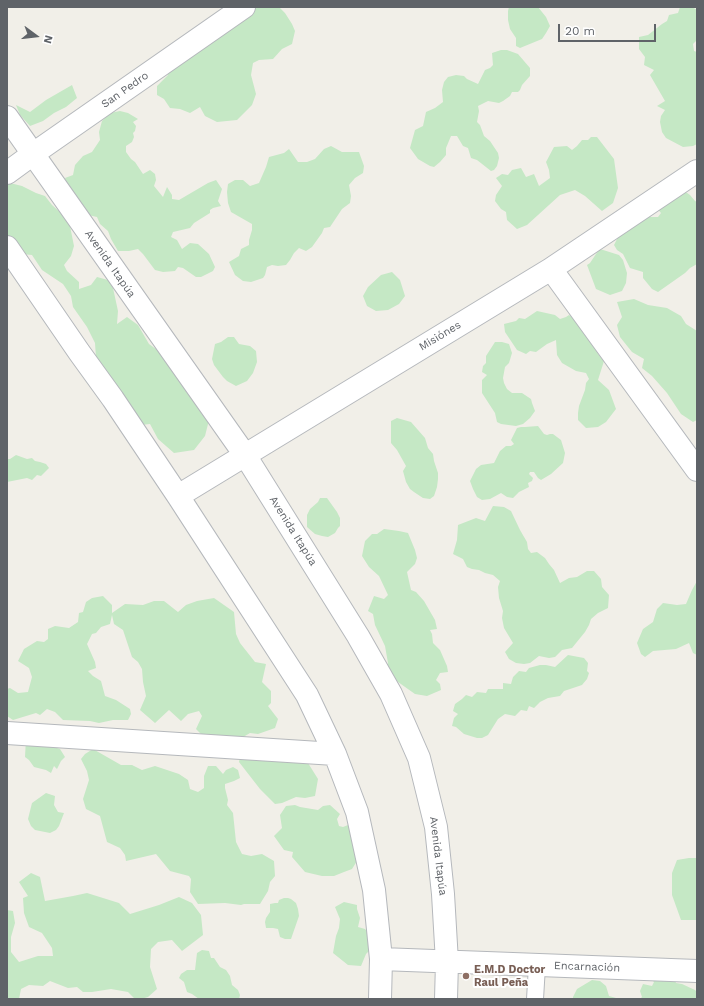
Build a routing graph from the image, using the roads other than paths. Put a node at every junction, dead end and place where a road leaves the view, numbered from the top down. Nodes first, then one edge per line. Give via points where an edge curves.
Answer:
1 (244, 7) edge
2 (7, 117) edge
3 (33, 154) junction
4 (697, 171) edge
5 (7, 174) edge
6 (7, 247) edge
7 (550, 269) junction
8 (245, 455) junction
9 (697, 470) edge
10 (178, 496) junction
11 (7, 733) edge
12 (335, 754) junction
13 (381, 959) junction
14 (447, 962) junction
15 (537, 966) junction
16 (697, 971) edge
17 (380, 999) edge
18 (446, 999) edge
19 (535, 999) edge

1 - 3 street, San Pedro
2 - 3 street, Avenida Itapúa
3 - 5 street, San Pedro
3 - 8 street, Avenida Itapúa
4 - 7 street, Misiónes
6 - 10 street
7 - 8 street, Misiónes
7 - 9 street
8 - 10 street, Misiónes
8 - 14 street, Avenida Itapúa via 358,636 391,694 419,758 436,827
10 - 12 street via 306,695
11 - 12 street
12 - 13 street via 357,812 362,833 374,890
13 - 14 street, Encarnación
13 - 17 street
14 - 15 street, Encarnación
14 - 18 street, Avenida Itapúa
15 - 16 street, Encarnación
15 - 19 lane

